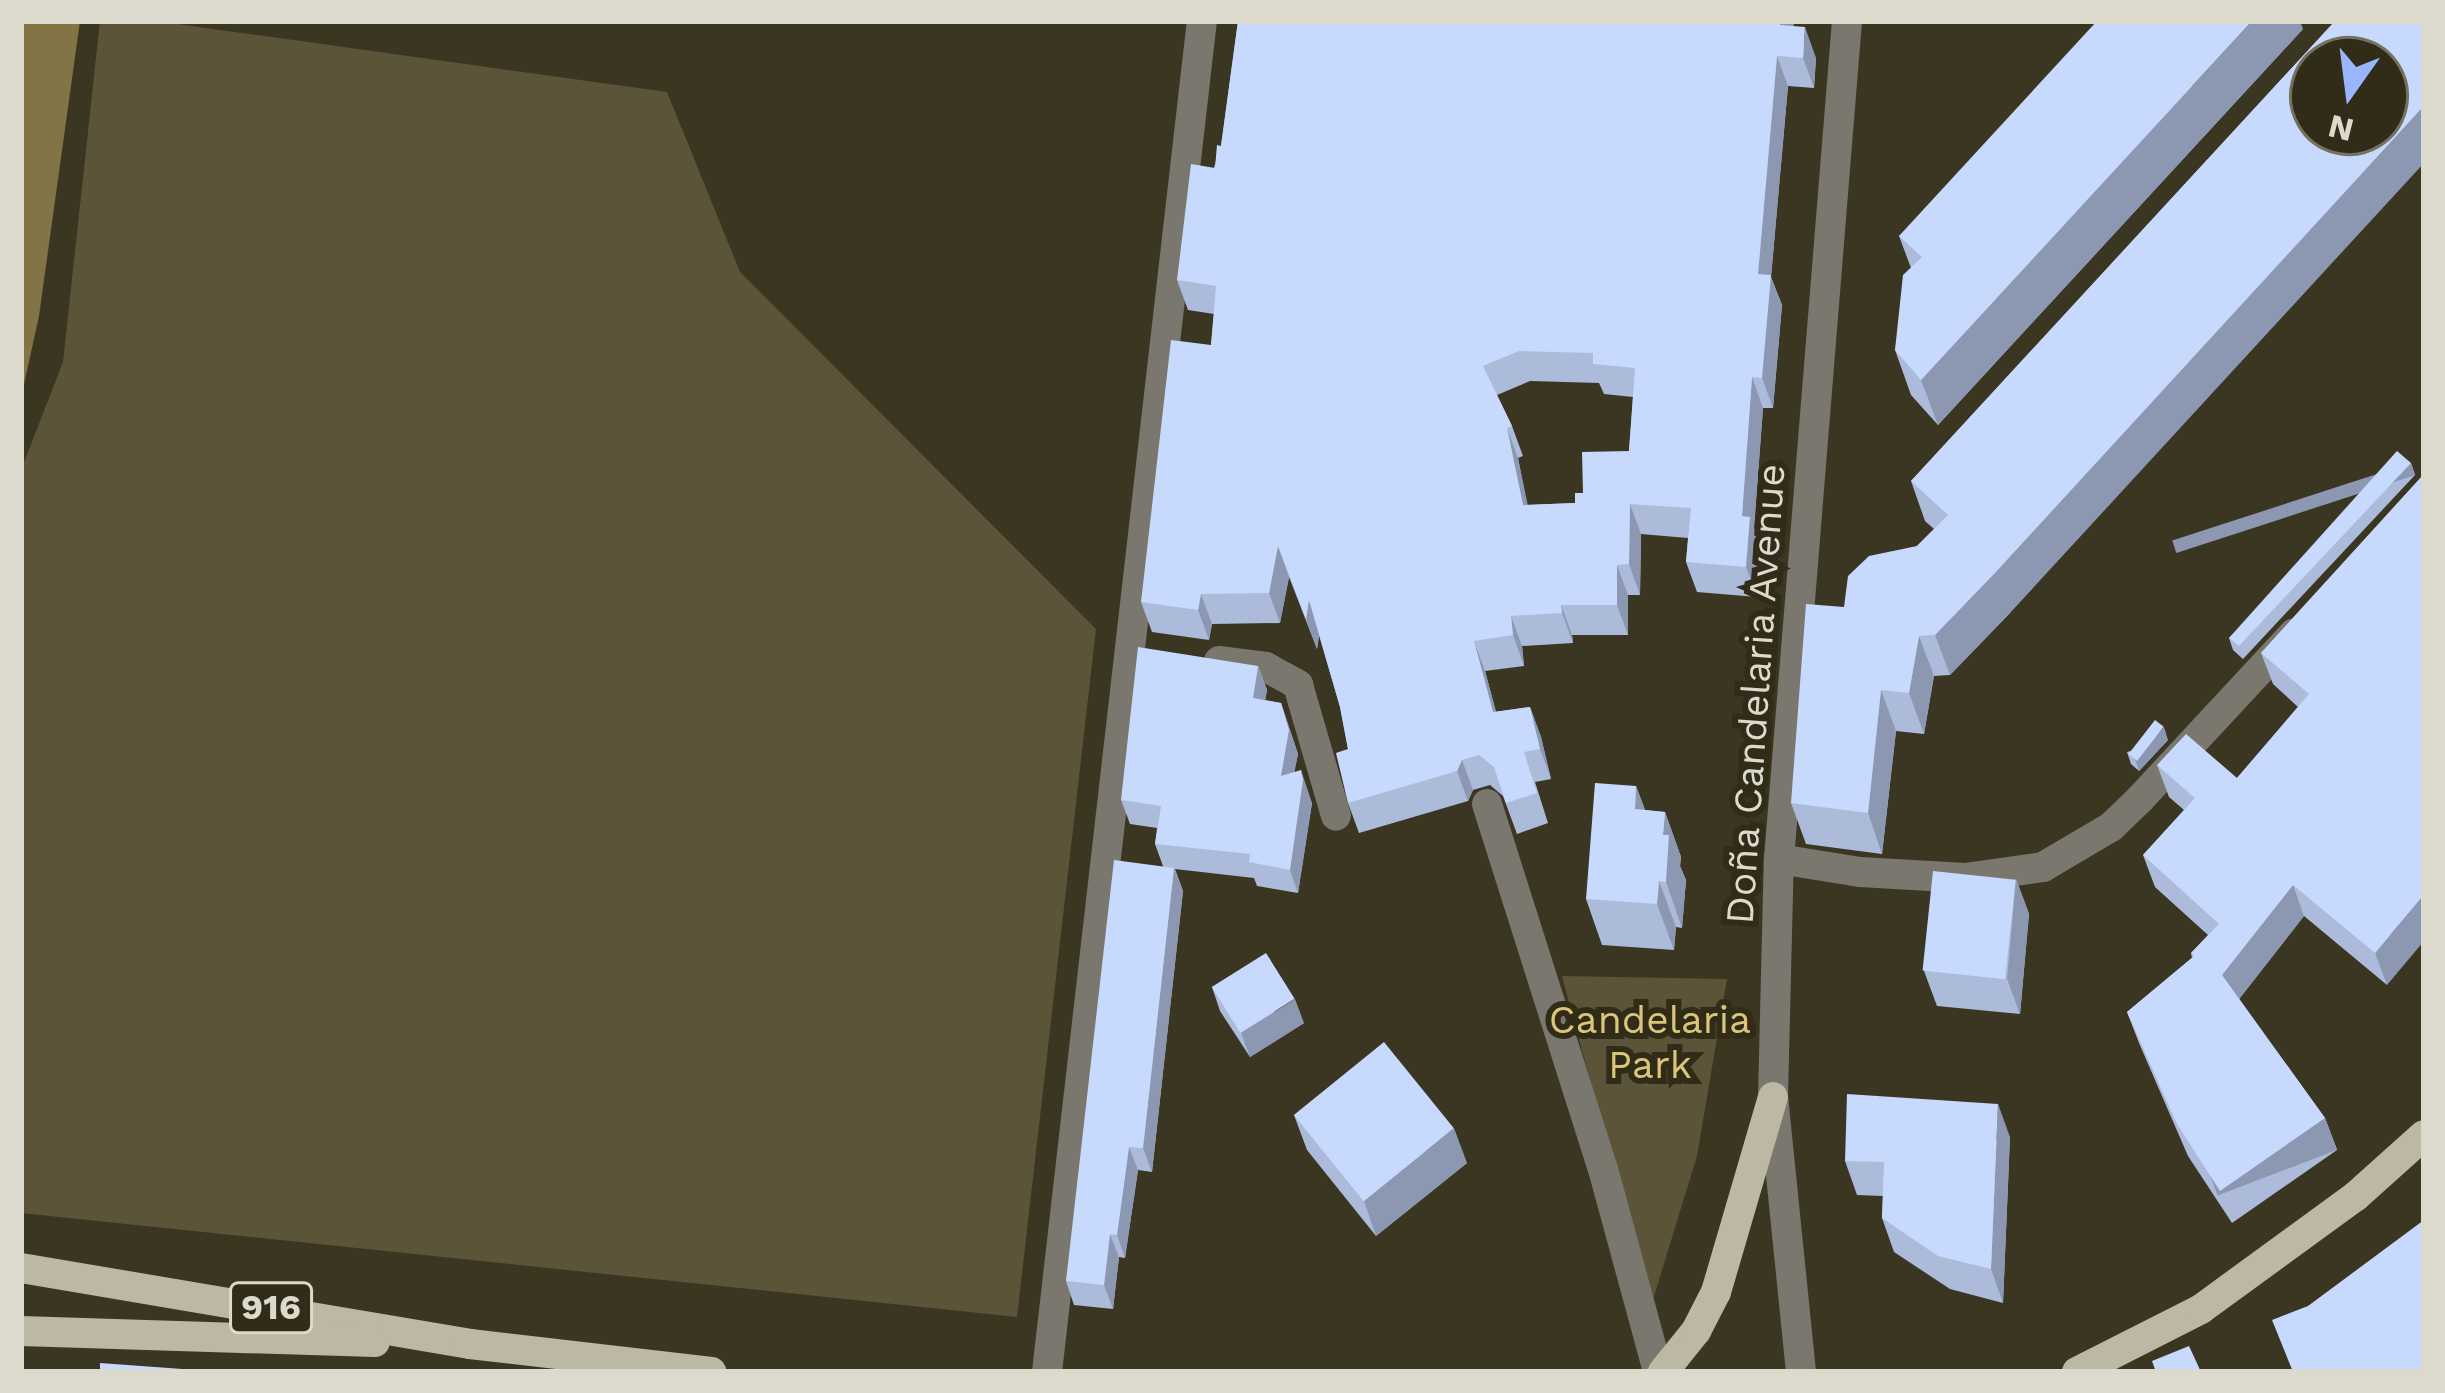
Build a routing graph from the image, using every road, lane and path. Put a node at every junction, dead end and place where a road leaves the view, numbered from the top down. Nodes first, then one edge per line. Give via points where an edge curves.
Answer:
1 (1202, 21) edge
2 (1847, 21) edge
3 (2314, 612) edge
4 (1198, 658) edge
5 (1487, 804) dead end
6 (1336, 816) dead end
7 (1779, 859) junction
8 (1774, 1097) junction
9 (2424, 1135) edge
10 (21, 1268) edge
11 (21, 1331) edge
12 (470, 1344) junction
13 (711, 1372) edge
14 (1047, 1372) edge
15 (1661, 1372) edge
16 (1802, 1372) edge
17 (2077, 1372) edge

1 - 14 street via 1141,651
2 - 7 street, Doña Candelaria Avenue
3 - 7 street via 2140,800 2043,867 1965,878
4 - 6 street via 1266,667 1298,685
5 - 15 street
7 - 8 street, Doña Candelaria Avenue
8 - 15 main road via 1716,1292
8 - 16 street, Doña Candelaria Avenue
9 - 17 main road via 2356,1196 2201,1309
10 - 12 main road, 916
11 - 12 main road, 916
12 - 13 main road, 916

